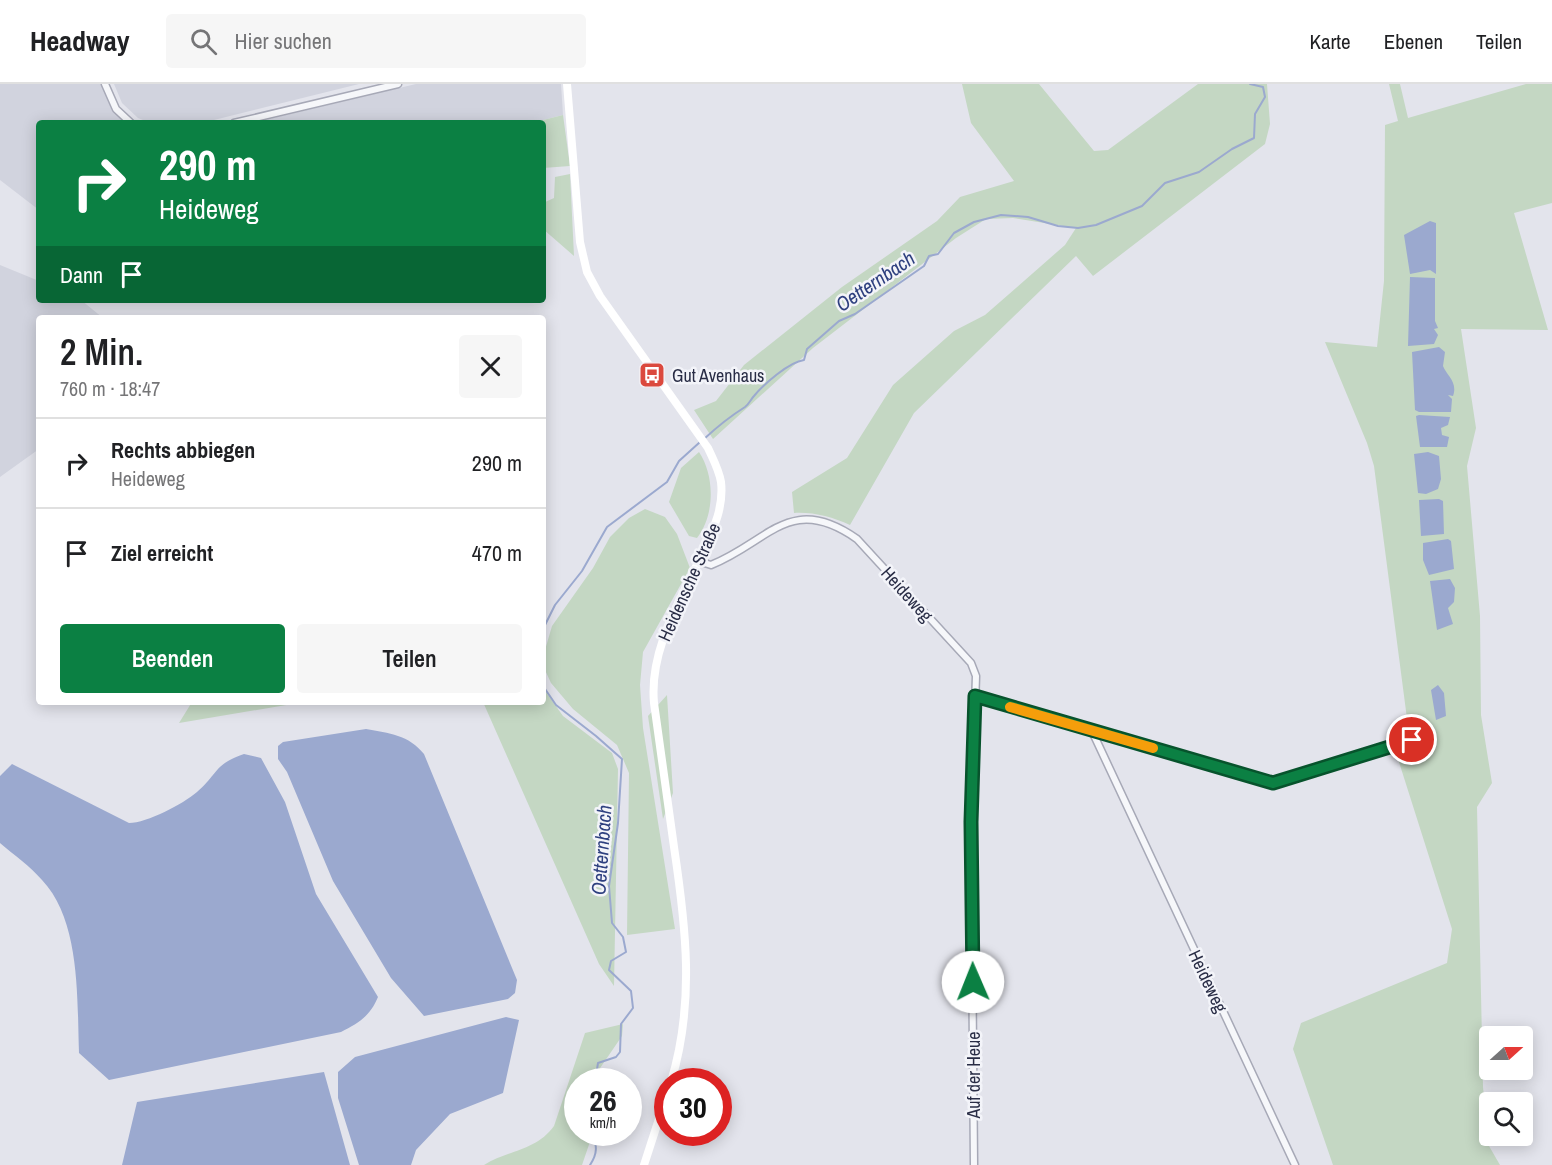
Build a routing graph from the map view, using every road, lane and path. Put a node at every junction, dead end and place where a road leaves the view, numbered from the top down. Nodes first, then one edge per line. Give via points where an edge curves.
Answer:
1 (105, 84) edge
2 (398, 84) edge
3 (567, 84) edge
4 (128, 120) edge
5 (247, 120) edge
6 (698, 561) junction
7 (975, 696) junction
8 (1092, 731) junction
9 (1425, 754) dead end
10 (675, 1068) edge
11 (654, 1134) edge
12 (644, 1165) edge
13 (974, 1165) edge
14 (1295, 1165) edge

1 - 4 street via 116,109
2 - 5 street
3 - 6 main road, Heidensche Straße via 580,242 587,272 717,466 719,514
6 - 7 street, Heideweg via 705,565 720,561 775,527 802,519 819,519 839,526 857,539 971,663 976,676
6 - 10 main road, Heidensche Straße via 664,636 653,674 686,940 687,1008
7 - 8 street
7 - 13 street, Auf der Heue via 971,822
8 - 9 street via 1273,783 1412,740
8 - 14 street, Heideweg
11 - 12 main road

